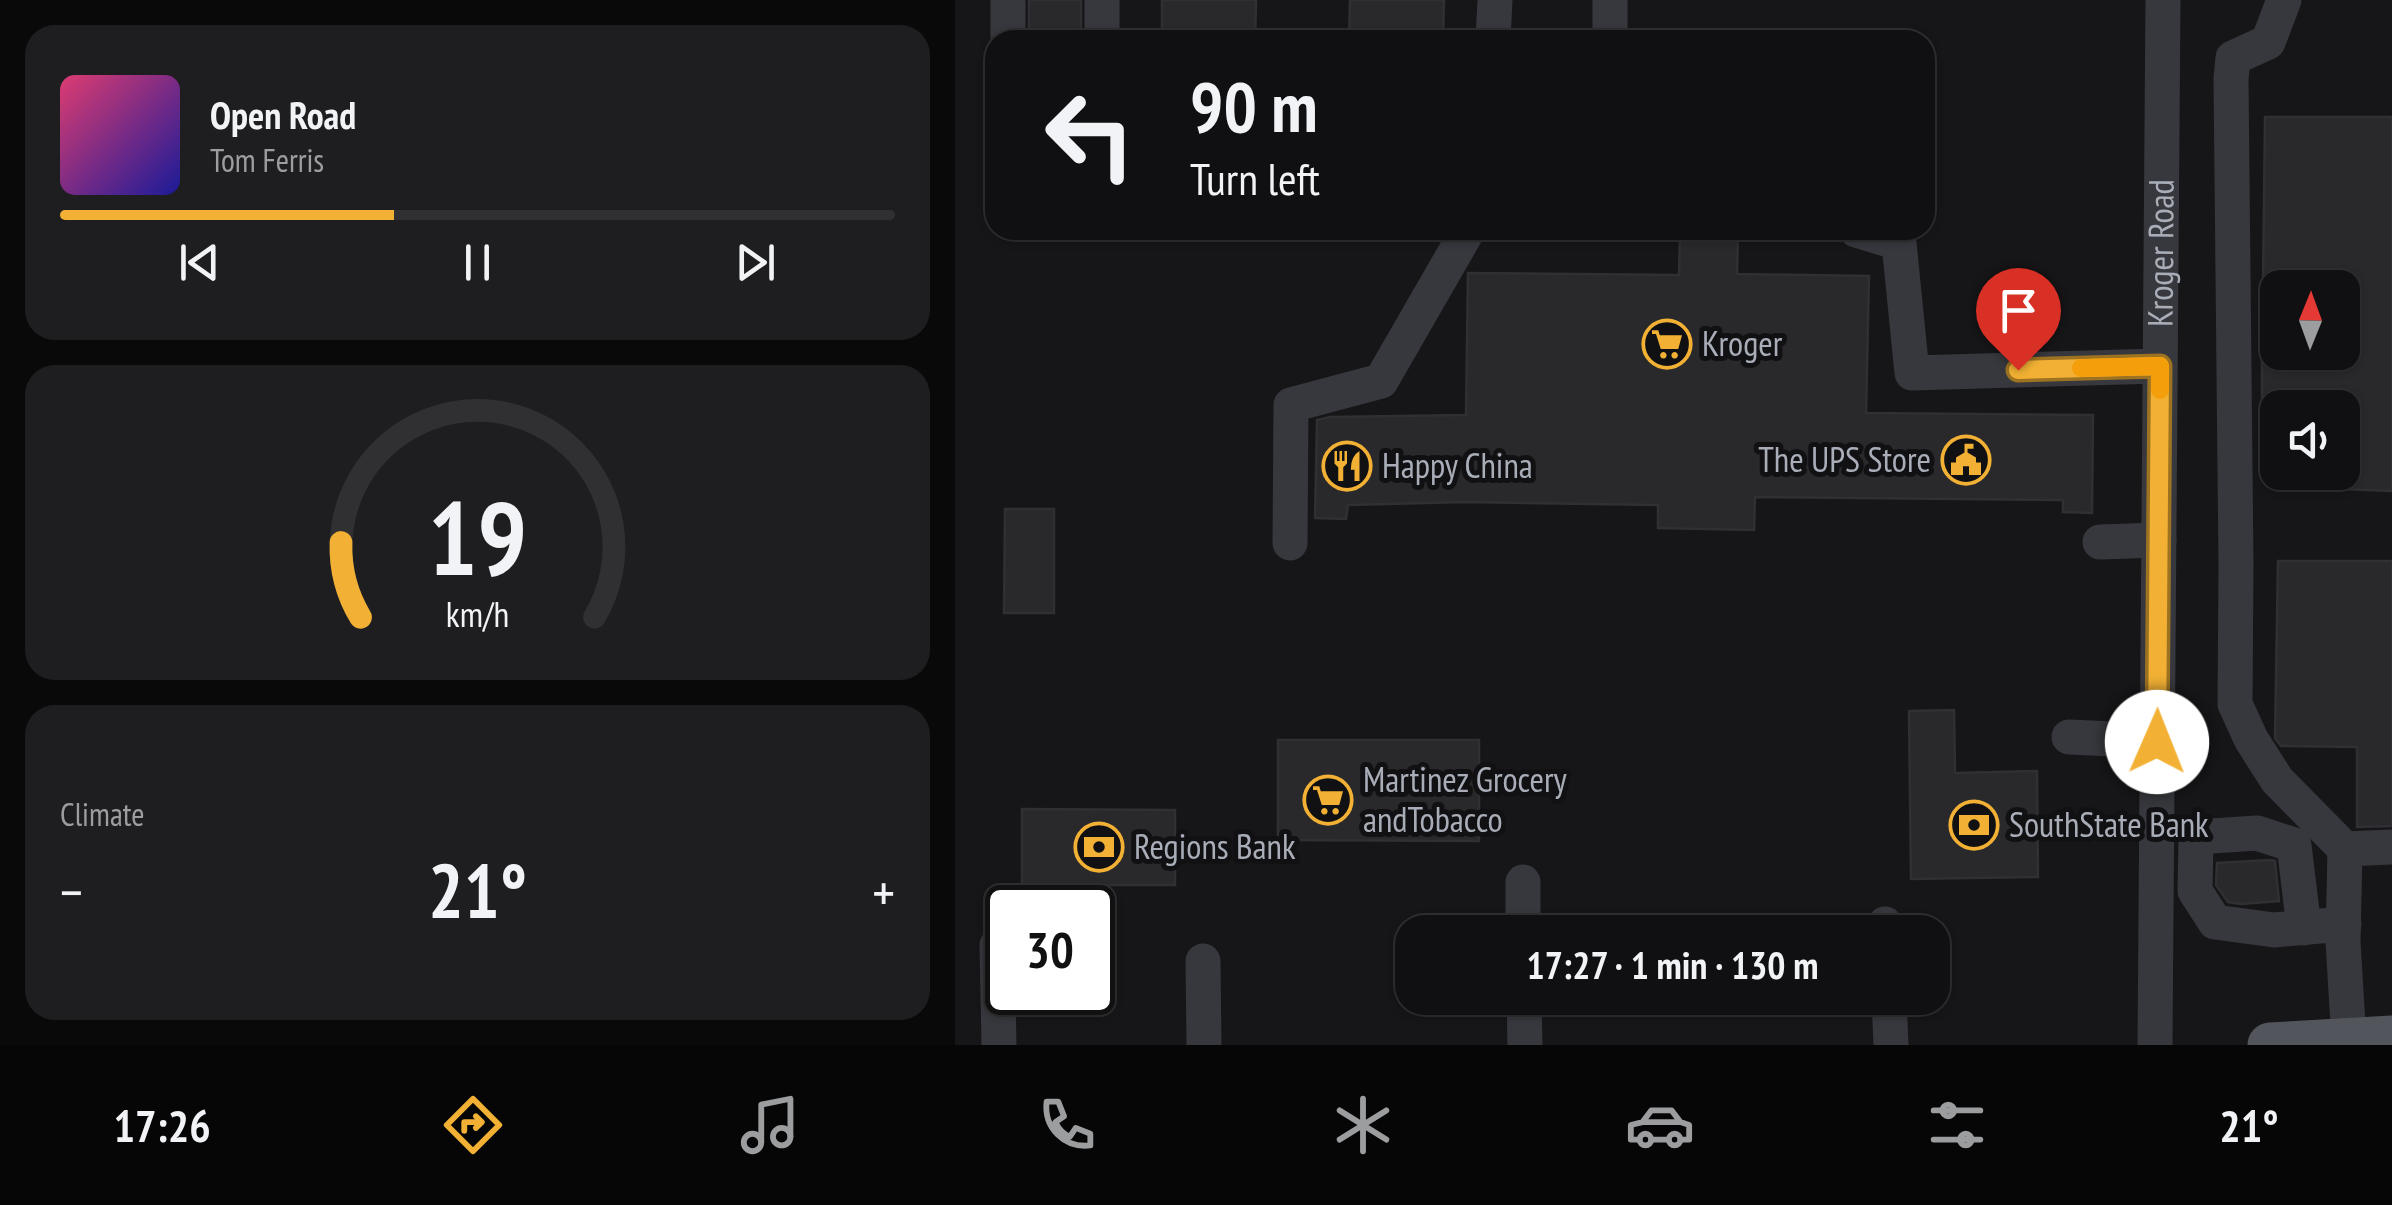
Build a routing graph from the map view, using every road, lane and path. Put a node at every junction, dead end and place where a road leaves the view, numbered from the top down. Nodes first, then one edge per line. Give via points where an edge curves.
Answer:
1 (1008, 0) edge
2 (1102, 0) edge
3 (1495, 0) edge
4 (1611, 0) edge
5 (2163, 0) edge
6 (2285, 0) edge
7 (1008, 30) edge
8 (1103, 30) edge
9 (1494, 30) edge
10 (1610, 30) edge
11 (1461, 240) edge
12 (1889, 240) edge
13 (2160, 366) junction
14 (2159, 540) junction
15 (2100, 542) dead end
16 (1290, 543) dead end
17 (2069, 737) dead end
18 (2157, 742) junction
19 (2345, 848) junction
20 (2392, 848) edge
21 (1523, 882) dead end
22 (1523, 915) edge
23 (2343, 924) junction
24 (2304, 928) dead end
25 (1203, 961) dead end
26 (998, 1015) edge
27 (1524, 1015) edge
28 (1890, 1015) edge
29 (2370, 1040) edge
30 (2290, 1044) edge
31 (999, 1045) edge
32 (1204, 1045) edge
33 (1525, 1045) edge
34 (1891, 1045) edge
35 (2155, 1045) edge

1 - 7 street
2 - 8 street
3 - 9 street
4 - 10 street
5 - 13 street, Kroger Road
6 - 19 street via 2267,42 2233,58 2231,79 2235,704 2277,780
11 - 16 street via 1381,381 1291,405
12 - 13 street via 1899,243 1912,373
13 - 14 street, Kroger Road
14 - 15 street
14 - 18 street, Kroger Road
17 - 18 street
18 - 35 street, Kroger Road
19 - 20 street
19 - 23 street
21 - 22 street
23 - 24 street
23 - 29 street
25 - 32 street
26 - 31 street
27 - 33 street
28 - 34 street
29 - 30 main road

